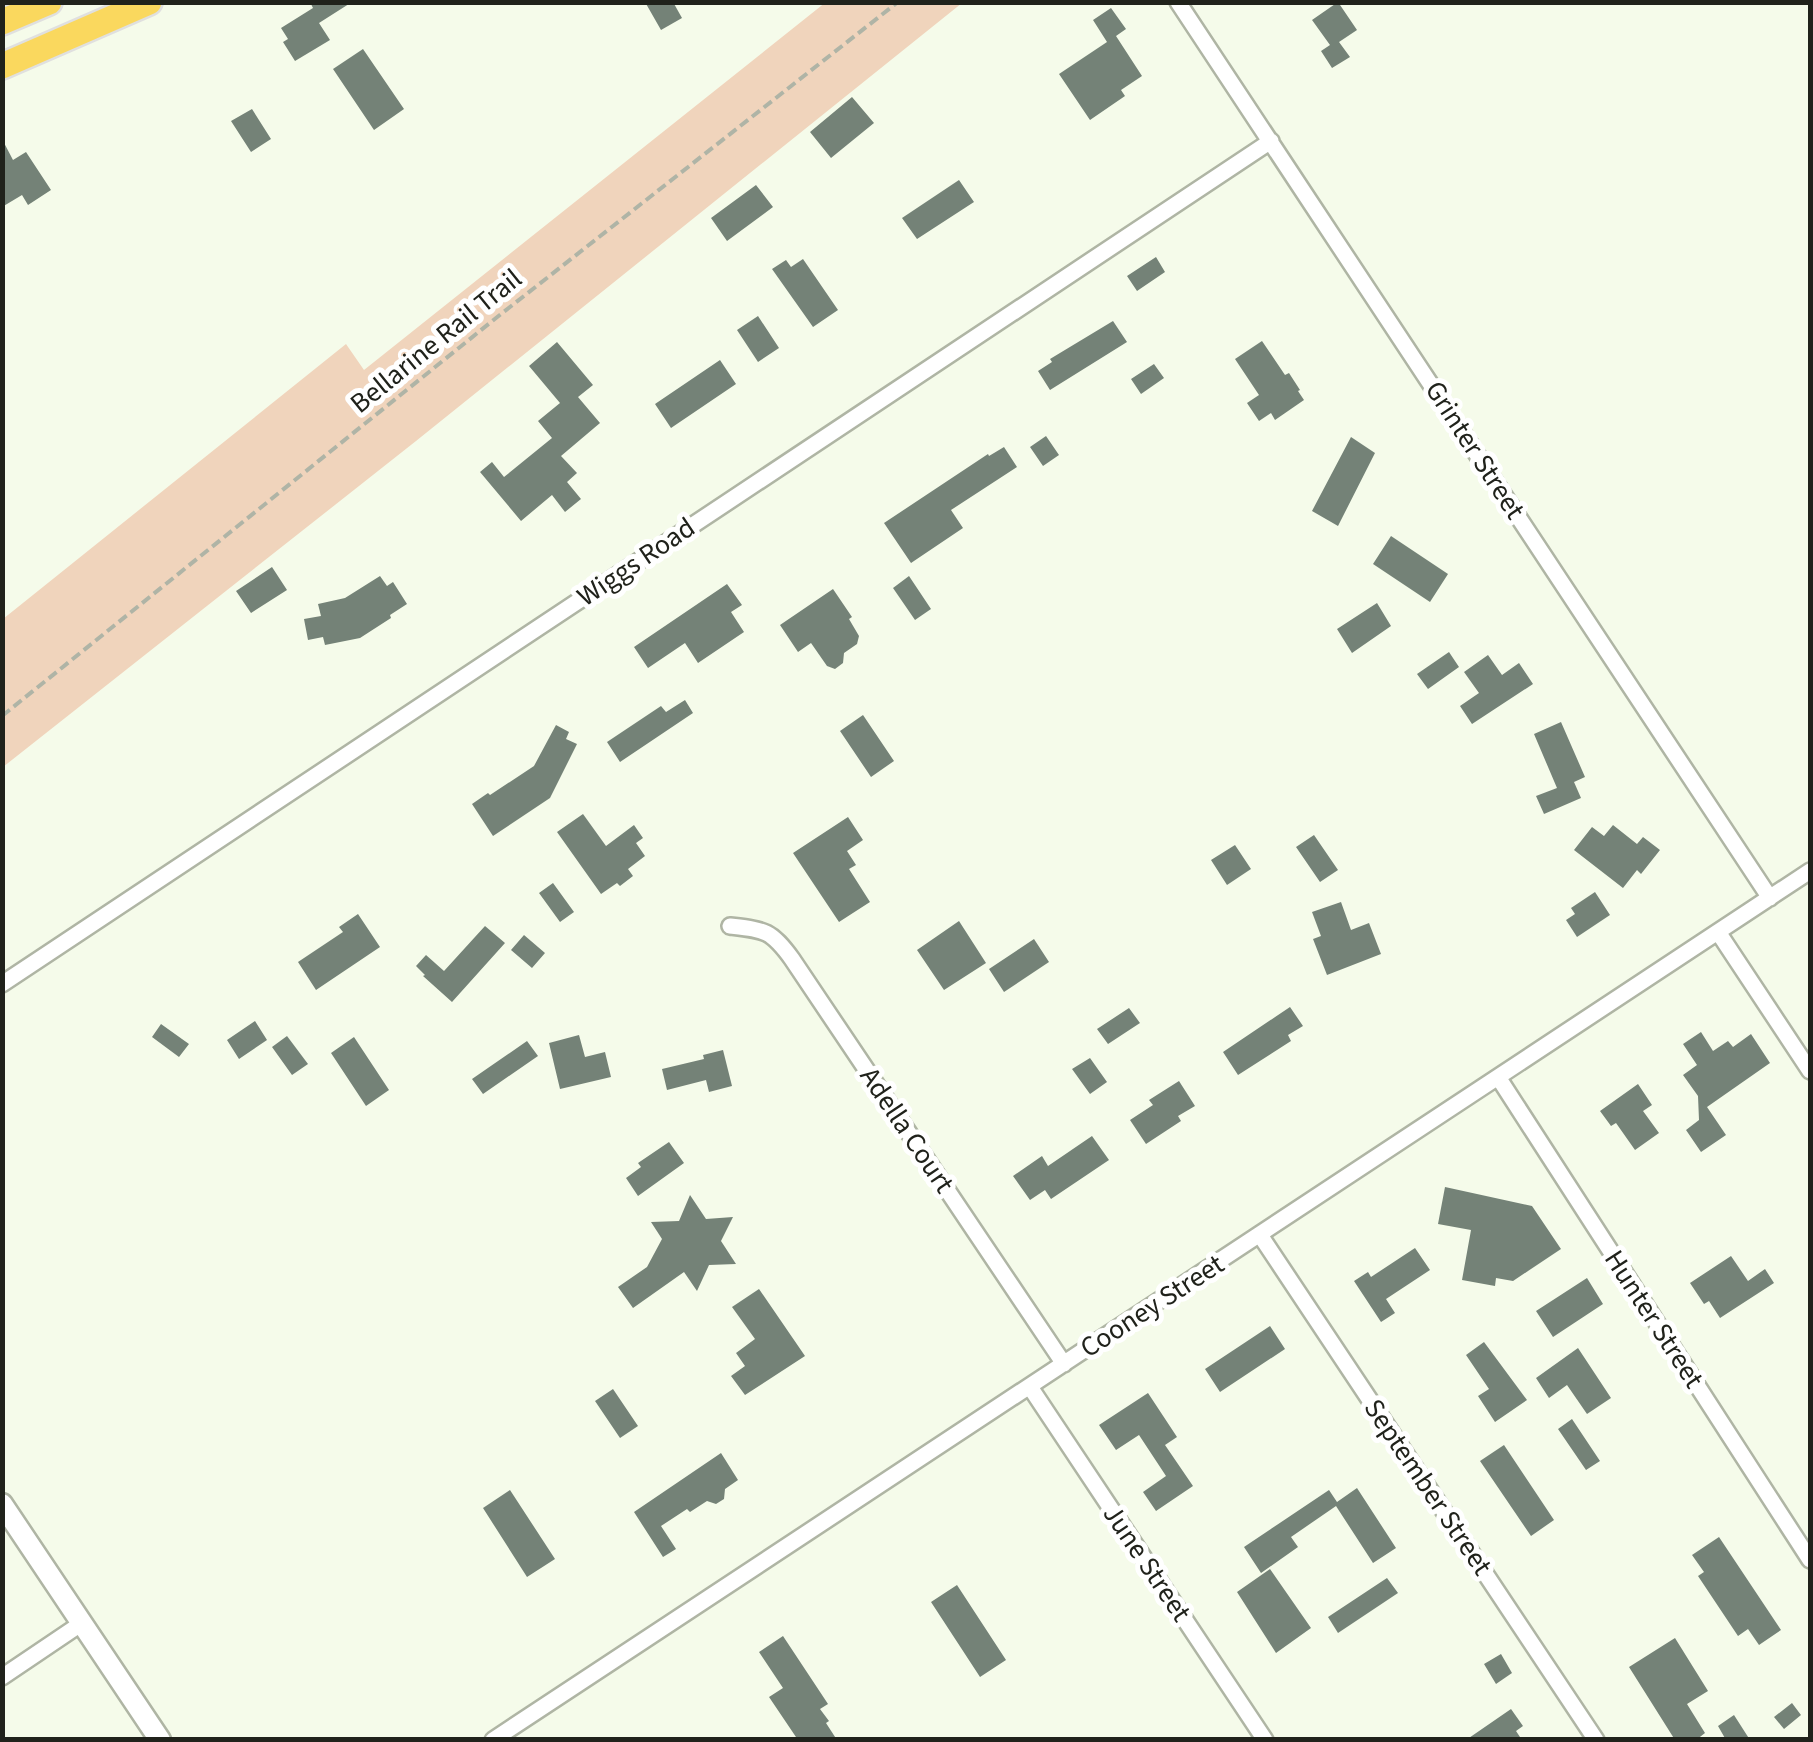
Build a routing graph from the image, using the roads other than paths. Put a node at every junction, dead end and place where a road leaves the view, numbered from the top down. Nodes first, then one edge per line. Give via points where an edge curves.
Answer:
1 (49, 2) edge
2 (148, 2) edge
3 (1178, 2) edge
4 (2, 22) edge
5 (2, 66) edge
6 (1271, 141) junction
7 (1810, 871) edge
8 (1770, 898) junction
9 (730, 926) dead end
10 (1718, 932) junction
11 (2, 984) edge
12 (1810, 1071) edge
13 (1498, 1077) junction
14 (1260, 1235) junction
15 (1064, 1364) junction
16 (1030, 1387) junction
17 (2, 1504) edge
18 (1810, 1560) edge
19 (82, 1623) junction
20 (2, 1676) edge
21 (160, 1740) edge
22 (493, 1740) edge
23 (1265, 1740) edge
24 (1596, 1740) edge

1 - 4 highway
2 - 5 highway
3 - 6 street, Grinter Street
6 - 8 street, Grinter Street
6 - 11 street, Wiggs Road
7 - 8 street, Cooney Street
8 - 10 street, Cooney Street
9 - 15 street, Adella Court via 776,937
10 - 12 street
10 - 13 street, Cooney Street
13 - 14 street, Cooney Street
13 - 18 street, Hunter Street
14 - 15 street, Cooney Street
14 - 24 street, September Street
15 - 16 street, Cooney Street
16 - 22 street, Cooney Street
16 - 23 street, June Street
17 - 19 street
19 - 20 street
19 - 21 street

